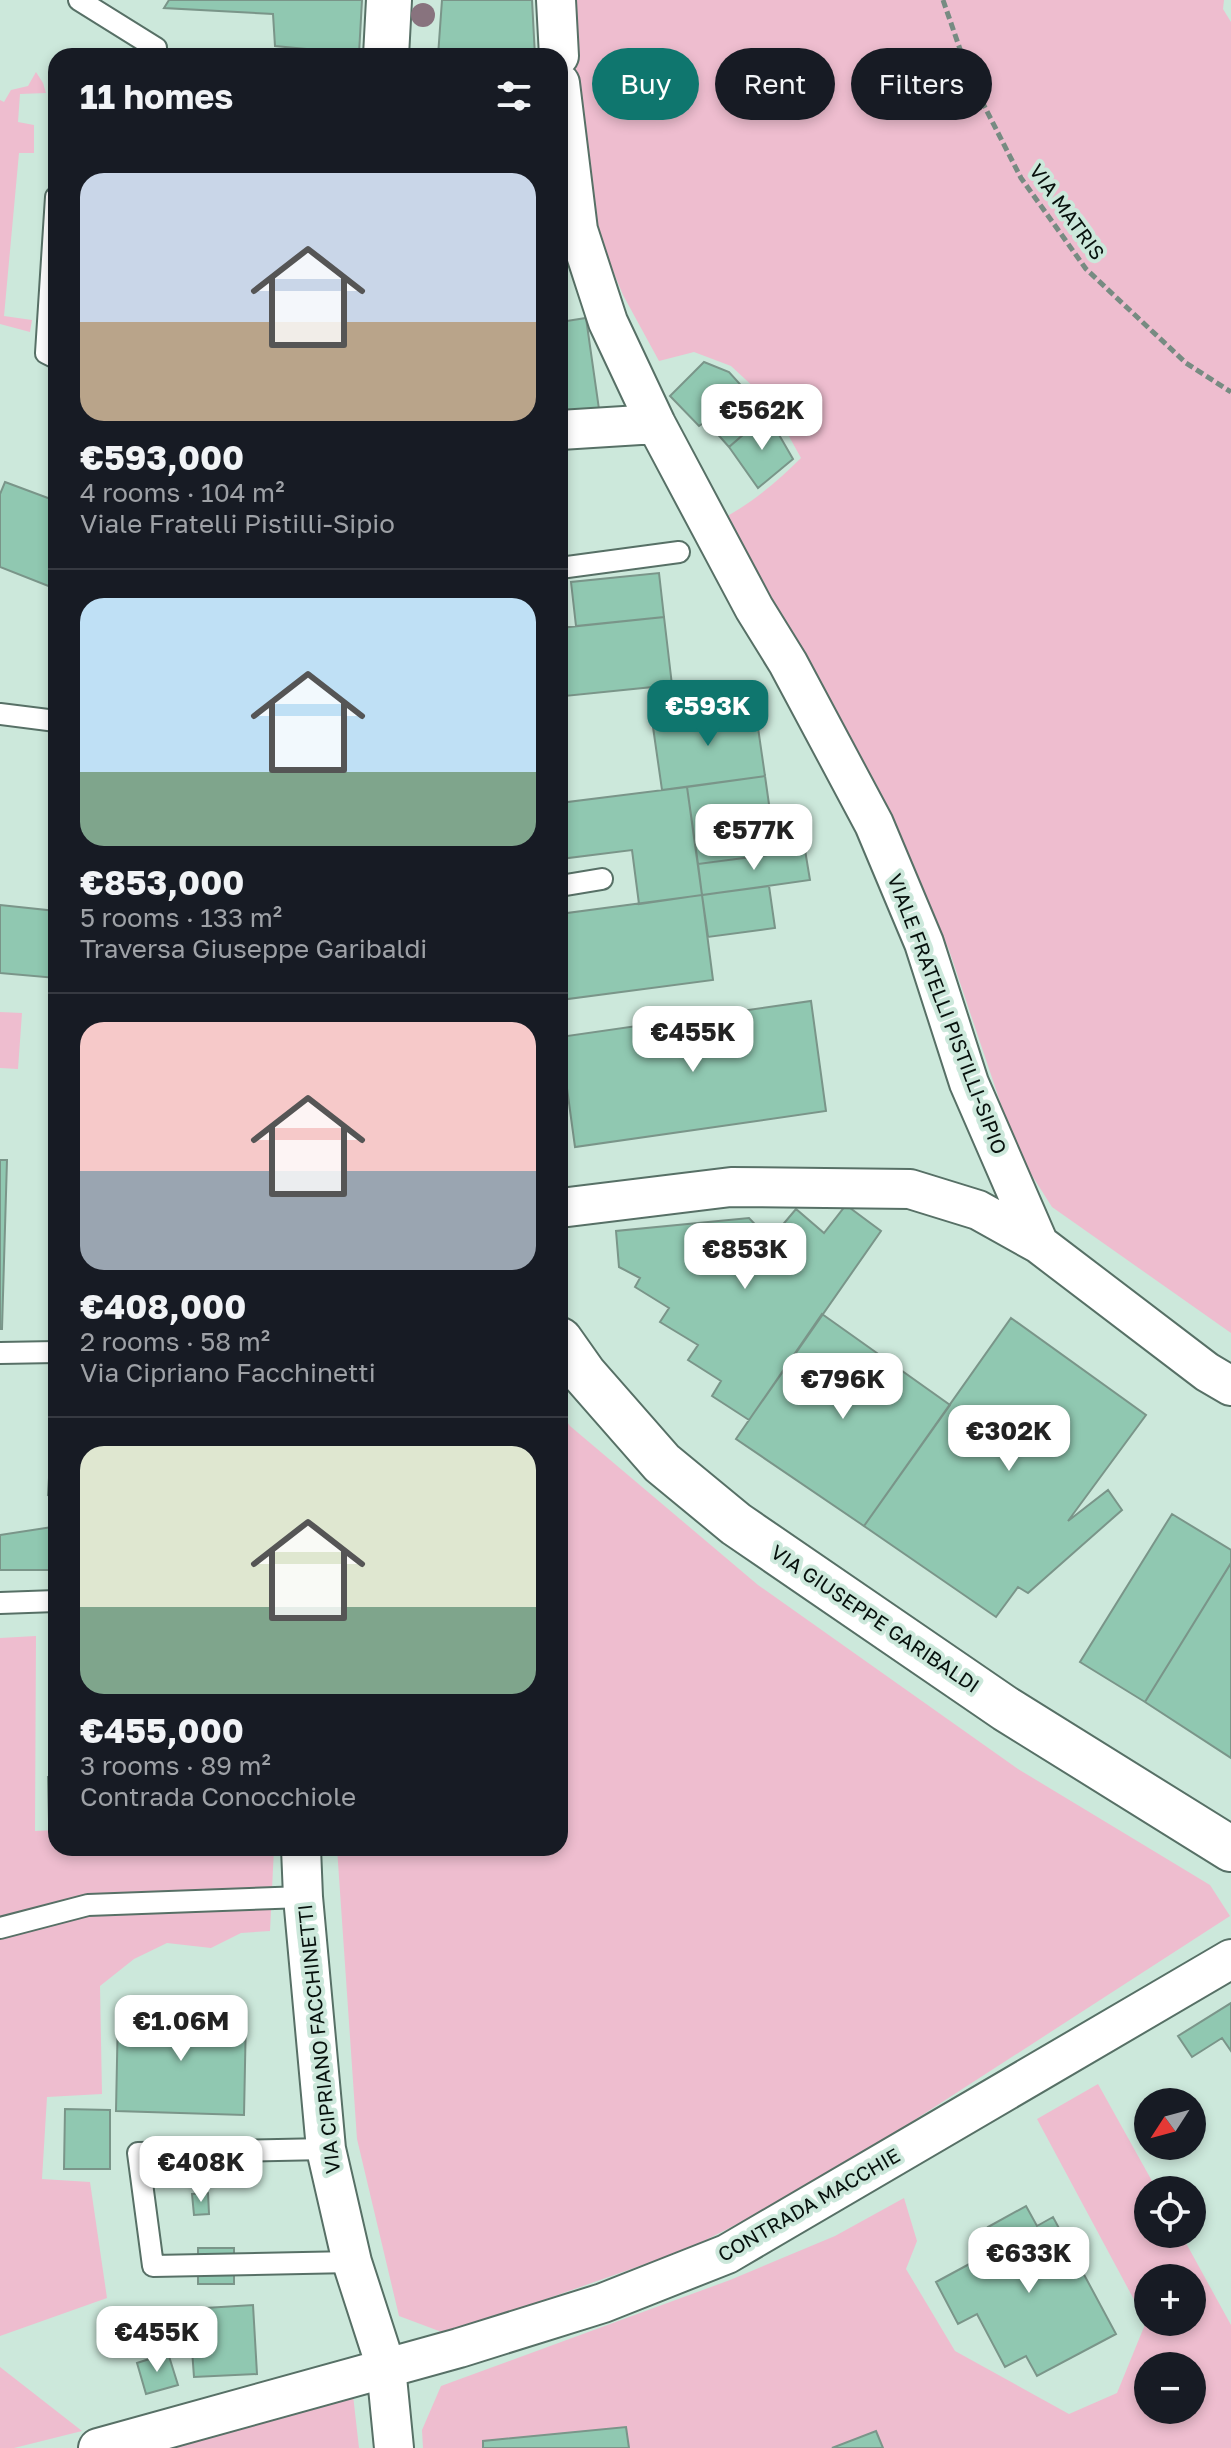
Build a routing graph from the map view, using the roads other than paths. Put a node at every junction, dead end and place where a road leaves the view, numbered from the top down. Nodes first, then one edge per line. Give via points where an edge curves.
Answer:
1 (79, 0) edge
2 (389, 0) edge
3 (556, 0) edge
4 (156, 48) edge
5 (386, 48) edge
6 (559, 48) edge
7 (568, 148) edge
8 (48, 322) edge
9 (48, 354) edge
10 (656, 424) junction
11 (568, 430) edge
12 (679, 552) dead end
13 (568, 567) edge
14 (0, 714) edge
15 (48, 720) edge
16 (602, 879) dead end
17 (568, 885) edge
18 (568, 1207) edge
19 (1039, 1244) junction
20 (568, 1351) edge
21 (48, 1352) edge
22 (0, 1353) edge
23 (1231, 1386) edge
24 (48, 1601) edge
25 (0, 1603) edge
26 (1231, 1849) edge
27 (301, 1856) edge
28 (303, 1897) junction
29 (0, 1928) edge
30 (1231, 1959) edge
31 (326, 2149) junction
32 (352, 2262) junction
33 (386, 2367) junction
34 (98, 2448) edge
35 (394, 2448) edge

1 - 4 lane
2 - 5 main road
3 - 6 street
7 - 10 street, VIALE FRATELLI PISTILLI-SIPIO via 578,230 608,322
8 - 9 lane
10 - 11 street
10 - 19 street, VIALE FRATELLI PISTILLI-SIPIO via 874,824 924,943 969,1083
12 - 13 lane
14 - 15 lane
16 - 17 lane
18 - 19 street via 731,1187 910,1189 978,1210
19 - 23 street
20 - 26 main road, VIA GIUSEPPE GARIBALDI via 662,1463 736,1524 1006,1709
21 - 22 lane
24 - 25 lane
27 - 28 street, VIA CIPRIANO FACCHINETTI
28 - 29 lane via 88,1905
28 - 31 street, VIA CIPRIANO FACCHINETTI
30 - 33 street, CONTRADA MACCHIE via 727,2254 603,2303
31 - 32 street, VIA CIPRIANO FACCHINETTI
31 - 32 lane via 138,2153 153,2266
32 - 33 street, VIA CIPRIANO FACCHINETTI
33 - 34 street, CONTRADA MACCHIE
33 - 35 street

